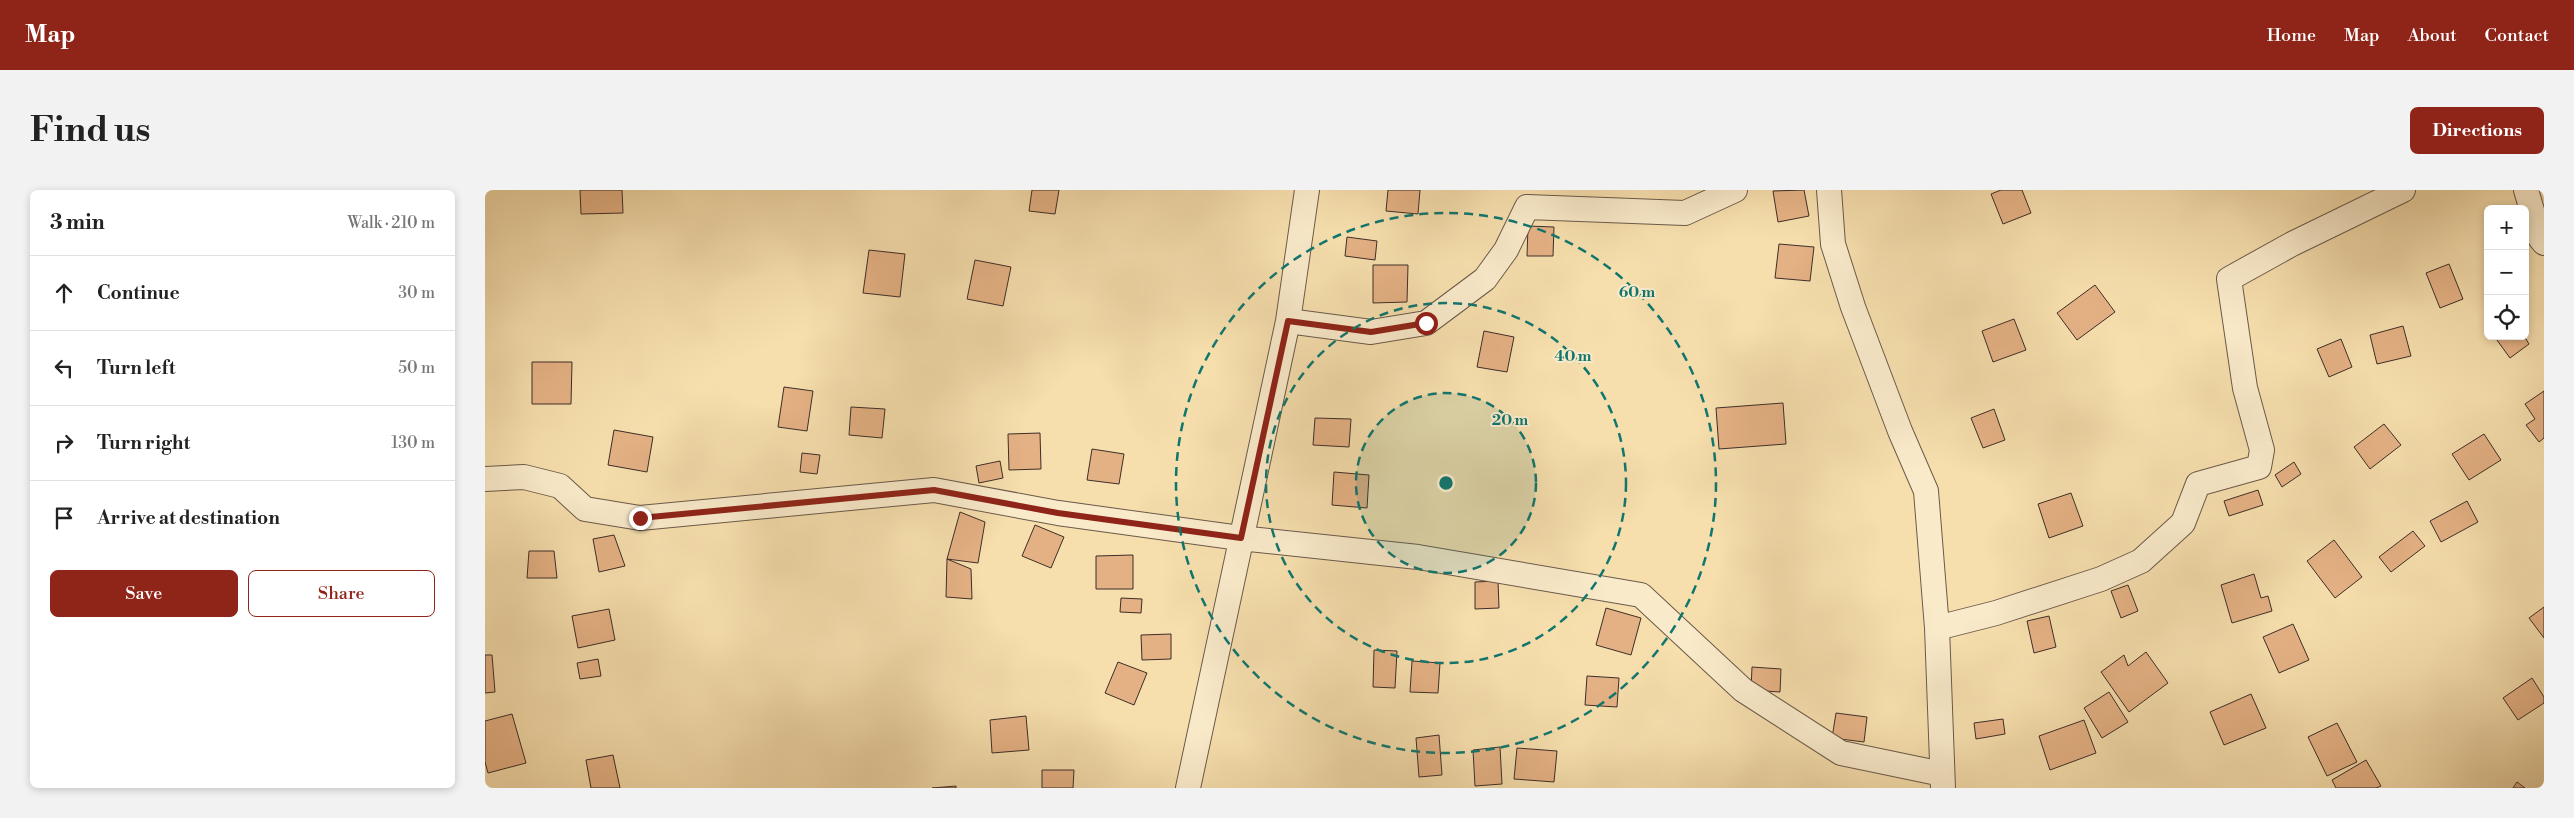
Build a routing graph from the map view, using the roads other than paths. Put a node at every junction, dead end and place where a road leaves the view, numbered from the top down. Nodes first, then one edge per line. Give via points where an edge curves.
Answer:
1 (1307, 190) edge
2 (1735, 190) edge
3 (1829, 190) edge
4 (2403, 190) edge
5 (2525, 190) edge
6 (2544, 243) edge
7 (1288, 321) junction
8 (485, 479) edge
9 (1241, 538) junction
10 (1937, 628) junction
11 (1942, 781) edge
12 (1188, 788) edge

1 - 7 street
2 - 7 street via 1685,213 1527,207 1506,250 1485,279 1426,323 1371,332
3 - 10 street via 1833,244 1853,307 1926,491
4 - 10 street via 2229,279 2245,388 2263,450 2259,467 2198,484 2183,523 2141,561 2101,579 1996,613
5 - 6 street
7 - 9 street
8 - 9 street via 524,478 560,486 585,509 640,518 934,490 1058,513
9 - 11 street via 1418,557 1641,595 1743,690 1841,753
9 - 12 street
10 - 11 street

